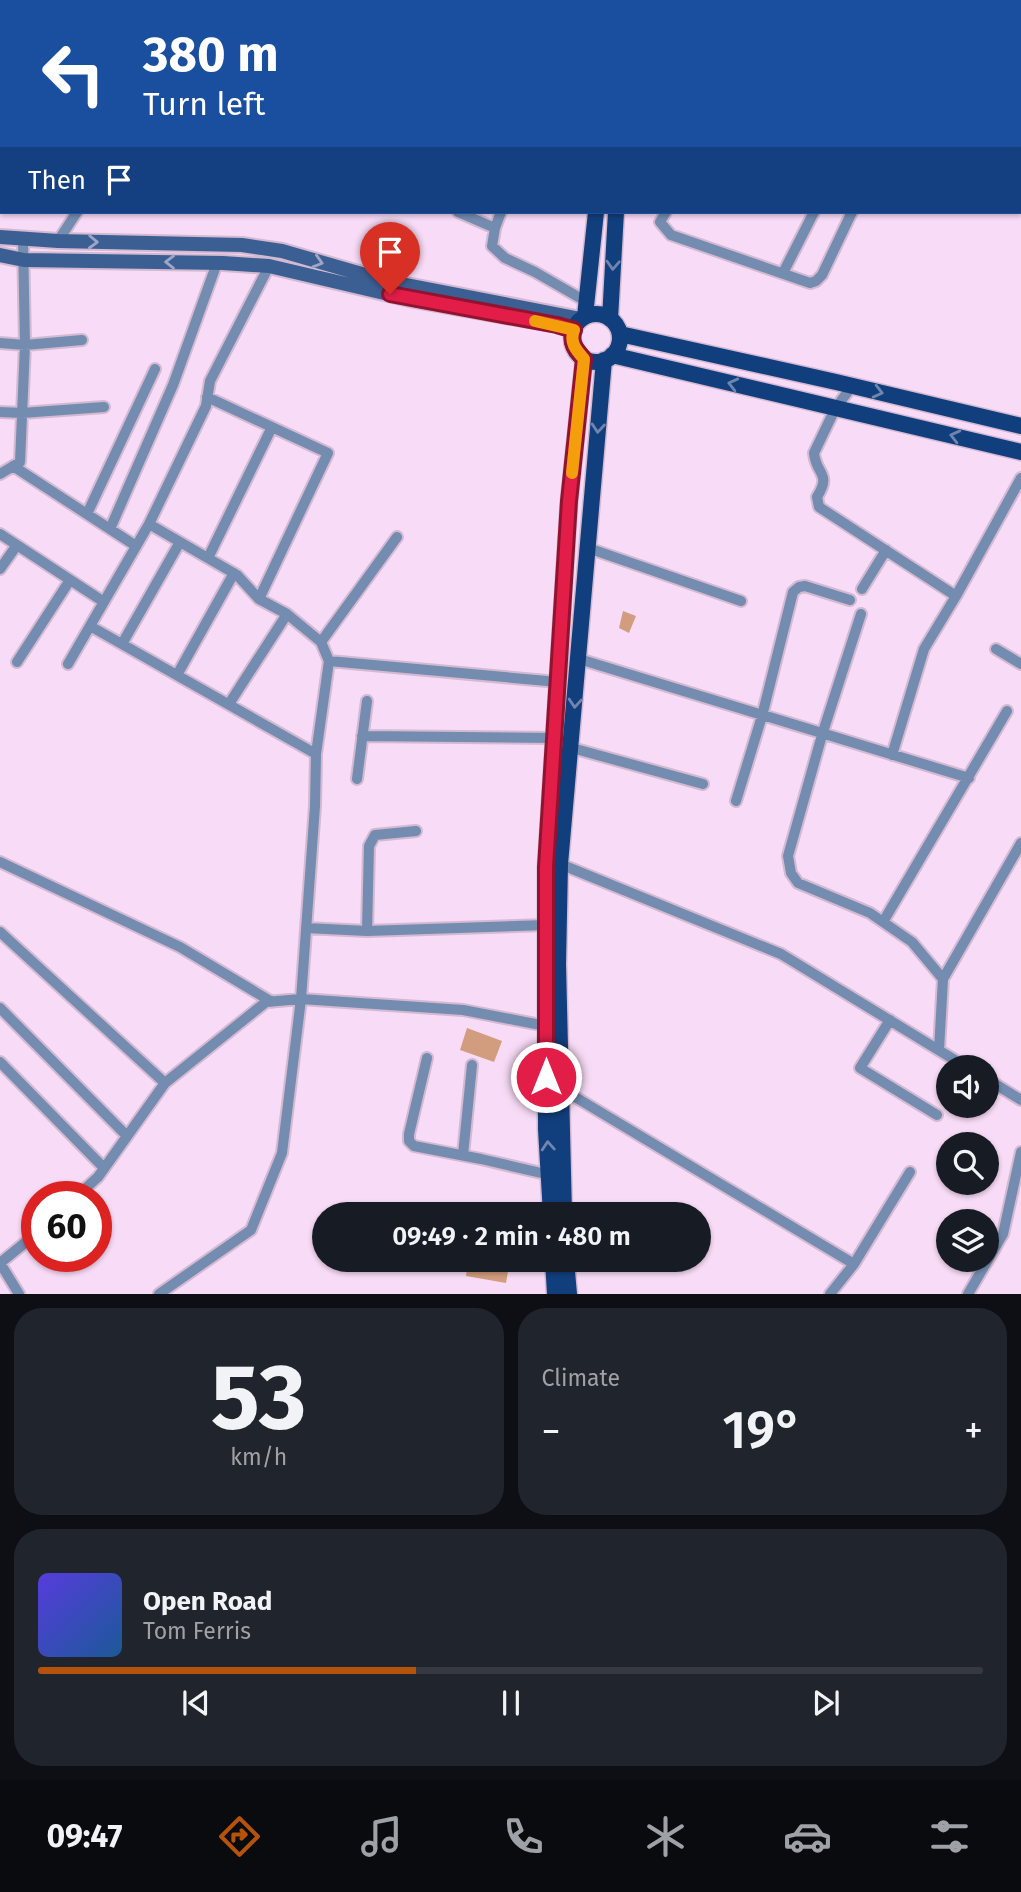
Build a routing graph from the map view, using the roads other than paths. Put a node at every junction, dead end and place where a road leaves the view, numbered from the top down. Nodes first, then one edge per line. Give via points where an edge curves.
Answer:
1 (75, 214) edge
2 (463, 214) edge
3 (500, 214) edge
4 (596, 214) edge
5 (616, 214) edge
6 (665, 214) edge
7 (813, 214) edge
8 (851, 214) edge
9 (495, 228) junction
10 (0, 237) edge
11 (23, 239) junction
12 (58, 241) junction
13 (0, 255) edge
14 (24, 260) junction
15 (218, 263) junction
16 (269, 266) junction
17 (783, 274) junction
18 (582, 317) junction
19 (610, 319) junction
20 (620, 334) junction
21 (82, 340) dead end
22 (0, 343) edge
23 (25, 345) junction
24 (608, 357) junction
25 (584, 359) junction
26 (155, 369) dead end
27 (852, 386) junction
28 (207, 397) junction
29 (104, 407) dead end
30 (835, 409) junction
31 (0, 412) edge
32 (22, 413) junction
33 (1021, 426) edge
34 (272, 427) junction
35 (1021, 452) edge
36 (13, 466) junction
37 (0, 474) edge
38 (1021, 478) edge
39 (87, 514) junction
40 (149, 524) junction
41 (110, 529) junction
42 (0, 534) edge
43 (397, 537) dead end
44 (180, 542) junction
45 (17, 545) junction
46 (136, 546) junction
47 (588, 548) junction
48 (886, 550) junction
49 (208, 558) junction
50 (0, 569) edge
51 (234, 573) junction
52 (70, 580) junction
53 (862, 589) dead end
54 (956, 596) junction
55 (259, 599) junction
56 (849, 600) dead end
57 (741, 601) dead end
58 (104, 602) junction
59 (287, 614) junction
60 (861, 614) dead end
61 (90, 626) junction
62 (321, 642) junction
63 (122, 644) junction
64 (996, 649) dead end
65 (579, 659) junction
66 (329, 660) junction
67 (17, 662) dead end
68 (68, 664) dead end
69 (1021, 664) edge
70 (177, 675) junction
71 (558, 682) junction
72 (367, 701) dead end
73 (229, 704) junction
74 (1007, 710) dead end
75 (762, 716) junction
76 (822, 735) junction
77 (362, 736) junction
78 (555, 738) junction
79 (572, 748) junction
80 (316, 754) junction
81 (892, 755) junction
82 (969, 778) junction
83 (357, 779) dead end
84 (703, 784) dead end
85 (736, 801) dead end
86 (416, 831) dead end
87 (1021, 843) edge
88 (0, 862) edge
89 (560, 864) junction
90 (883, 922) junction
91 (546, 925) junction
92 (306, 928) junction
93 (367, 931) junction
94 (0, 932) edge
95 (943, 979) junction
96 (301, 999) junction
97 (272, 1002) junction
98 (0, 1008) edge
99 (890, 1020) junction
100 (546, 1026) junction
101 (939, 1050) junction
102 (947, 1055) edge
103 (427, 1058) dead end
104 (0, 1062) edge
105 (472, 1065) dead end
106 (165, 1083) junction
107 (999, 1086) edge
108 (561, 1088) junction
109 (1021, 1100) edge
110 (936, 1114) edge
111 (127, 1136) junction
112 (1021, 1152) edge
113 (463, 1155) junction
114 (104, 1168) junction
115 (911, 1172) dead end
116 (550, 1175) junction
117 (93, 1181) edge
118 (551, 1202) edge
119 (564, 1202) edge
120 (21, 1246) edge
121 (0, 1263) edge
122 (854, 1264) junction
123 (554, 1272) edge
124 (567, 1272) edge
125 (19, 1293) edge
126 (159, 1293) edge
127 (555, 1293) edge
128 (569, 1293) edge
129 (830, 1293) edge
130 (968, 1293) edge

1 - 12 street
2 - 9 street
3 - 9 street
4 - 18 main road
5 -> 19 main road
6 - 17 street via 660,222 671,235
7 - 17 street
8 - 17 street via 816,281
9 - 18 street via 492,246 505,258 535,272
10 - 11 street
11 - 12 street
11 - 14 street
12 -> 18 street via 269,248 386,281
13 - 14 street
15 -> 14 street
14 - 23 street
15 - 16 street
15 - 41 street via 173,386
16 - 18 street via 414,300 557,325
16 - 28 street via 210,380
18 - 19 main road via 602,314
18 - 25 main road via 572,335 575,349
19 - 20 main road
20 - 24 main road via 619,347
20 - 27 main road
21 - 23 street
22 - 23 street
23 - 32 street
24 - 25 main road via 597,362
30 -> 24 main road
24 -> 47 main road
25 - 71 main road via 569,501
26 - 39 street
27 - 30 street
27 -> 33 main road
28 - 34 street
28 - 40 street
29 - 32 street
35 -> 30 main road
30 - 48 street via 814,453 824,476 817,500 827,513
31 - 32 street
32 - 36 street via 19,463
34 - 49 street
34 - 55 street via 328,453
36 - 37 street
36 - 39 street
38 - 54 street
39 - 41 street
40 - 44 street
40 - 46 street
41 - 46 street
42 - 45 street
43 - 62 street
44 - 49 street
44 - 63 street
45 - 50 street
45 - 52 street
46 - 58 street
47 - 57 street
47 - 65 main road
48 - 53 street
48 - 54 street
49 - 51 street
51 - 55 street
51 - 70 street
52 - 58 street
52 - 67 street
54 - 81 street via 924,649
55 - 59 street
56 - 75 street via 805,586 793,592
58 - 61 street
59 - 62 street
59 - 73 street
60 - 76 street
61 - 63 street
61 - 68 street
62 - 66 street
63 - 70 street
64 - 69 street
65 - 75 street
65 -> 79 main road
66 - 71 street
66 - 80 street
70 - 73 street
71 - 78 main road
72 - 77 street
73 - 80 street
74 - 82 street
75 - 76 street
75 - 85 street
76 - 81 street
76 - 90 street via 788,856 791,873 799,883
77 - 78 street
77 - 83 street
78 - 91 main road
79 - 84 street
79 - 89 main road
80 - 92 street
81 - 82 street
82 - 90 street
86 - 93 street via 375,835 371,840
87 - 95 street
88 - 97 street via 180,947
89 - 99 street via 781,954
89 - 108 main road
90 - 95 street via 912,942
91 - 93 street
91 - 100 main road
92 - 93 street
92 - 96 street
94 - 106 street
95 - 101 street
96 - 97 street
96 - 100 street via 463,1010
96 - 126 street via 282,1153 251,1230
97 - 106 street via 266,1002
98 - 111 street
99 - 101 street
99 - 110 street via 860,1068
116 -> 100 main road
101 - 102 street
103 - 113 street via 409,1141
104 - 114 street
105 - 113 street
106 - 111 street
107 - 109 street
108 - 119 main road
108 - 122 street
111 - 114 street
112 - 130 street via 1003,1234
113 - 116 street
114 - 117 street
115 - 122 street
116 - 118 main road
120 - 121 street
121 - 125 street
122 - 129 street
123 - 127 main road
124 - 128 main road

